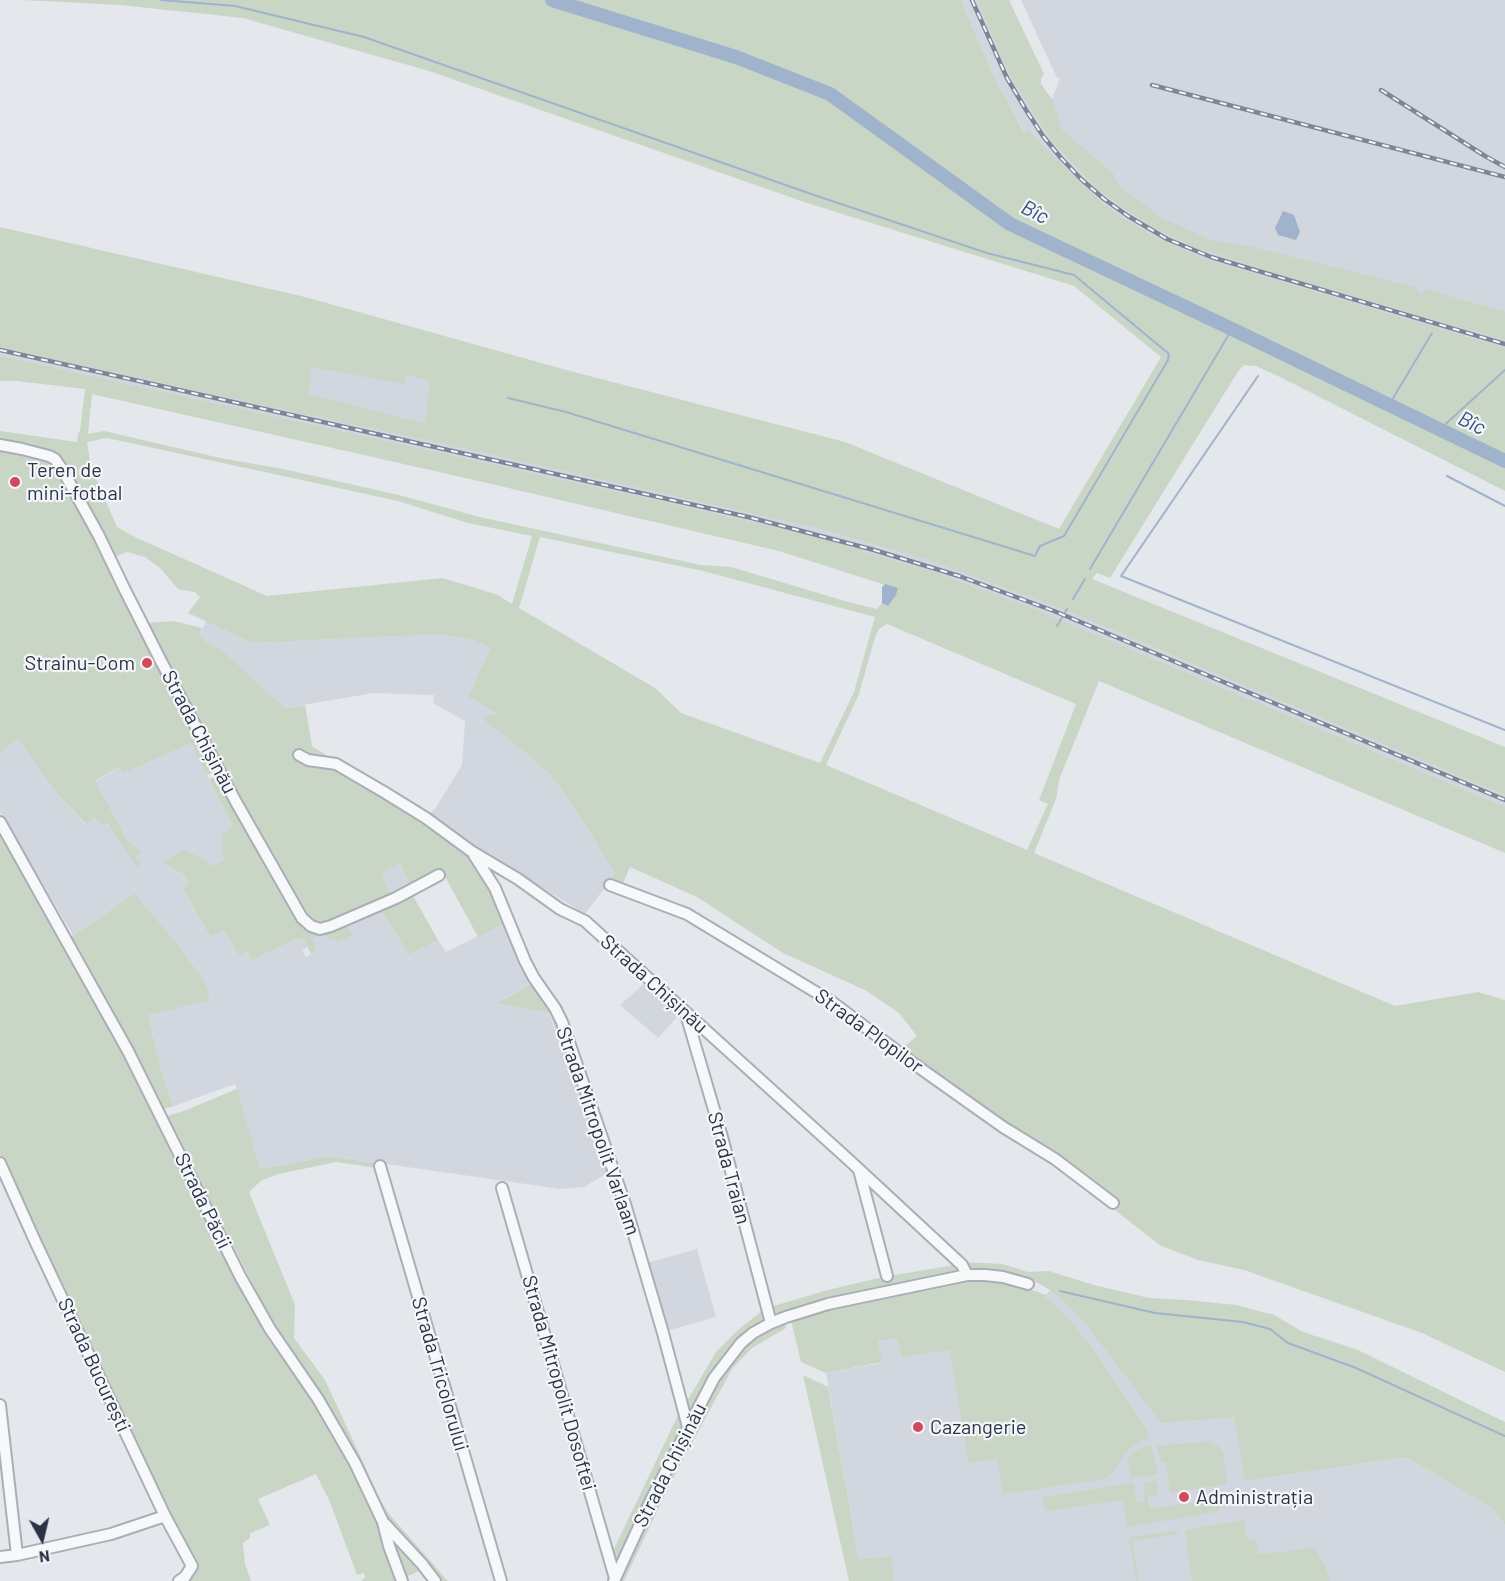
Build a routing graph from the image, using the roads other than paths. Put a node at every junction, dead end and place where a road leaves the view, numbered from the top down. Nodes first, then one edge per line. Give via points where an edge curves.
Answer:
1 (0, 445) edge
2 (299, 756) dead end
3 (0, 822) edge
4 (471, 851) junction
5 (439, 874) dead end
6 (610, 885) dead end
7 (686, 1013) junction
8 (0, 1163) edge
9 (380, 1166) dead end
10 (859, 1170) junction
11 (502, 1188) dead end
12 (1113, 1203) dead end
13 (967, 1275) junction
14 (887, 1276) dead end
15 (1028, 1284) dead end
16 (771, 1323) junction
17 (0, 1405) edge
18 (688, 1427) junction
19 (165, 1516) junction
20 (383, 1522) junction
21 (17, 1555) junction
22 (0, 1557) edge
23 (614, 1580) edge
24 (179, 1581) edge
25 (402, 1581) edge
26 (435, 1581) edge
27 (501, 1581) edge

1 - 5 street, Strada Chișinău via 49,456 62,469 236,802 302,918 320,929 331,926
2 - 4 street, Strada Chișinău via 336,764 426,818
3 - 20 street, Strada Păcii via 129,1051 240,1276 338,1433
4 - 7 street, Strada Chișinău via 585,921
4 - 18 street, Strada Mitropolit Varlaam via 495,888 534,978 562,1022 625,1204
6 - 12 street, Strada Plopilor via 687,914 832,1002
7 - 10 street, Strada Chișinău
7 - 16 street, Strada Traian
8 - 19 street, Strada București
9 - 27 street, Strada Tricolorului
10 - 13 street, Strada Chișinău via 962,1265
10 - 14 street
11 - 23 street, Strada Mitropolit Dosoftei
13 - 15 street, Strada Chișinău via 1002,1277
13 - 16 street, Strada Chișinău via 828,1304
16 - 18 street, Strada Chișinău via 753,1333 732,1353
17 - 21 street
18 - 23 street, Strada Chișinău
19 - 21 street via 111,1534
19 - 24 street, Strada București via 192,1566
20 - 25 street, Strada Păcii
20 - 26 street
21 - 22 street

